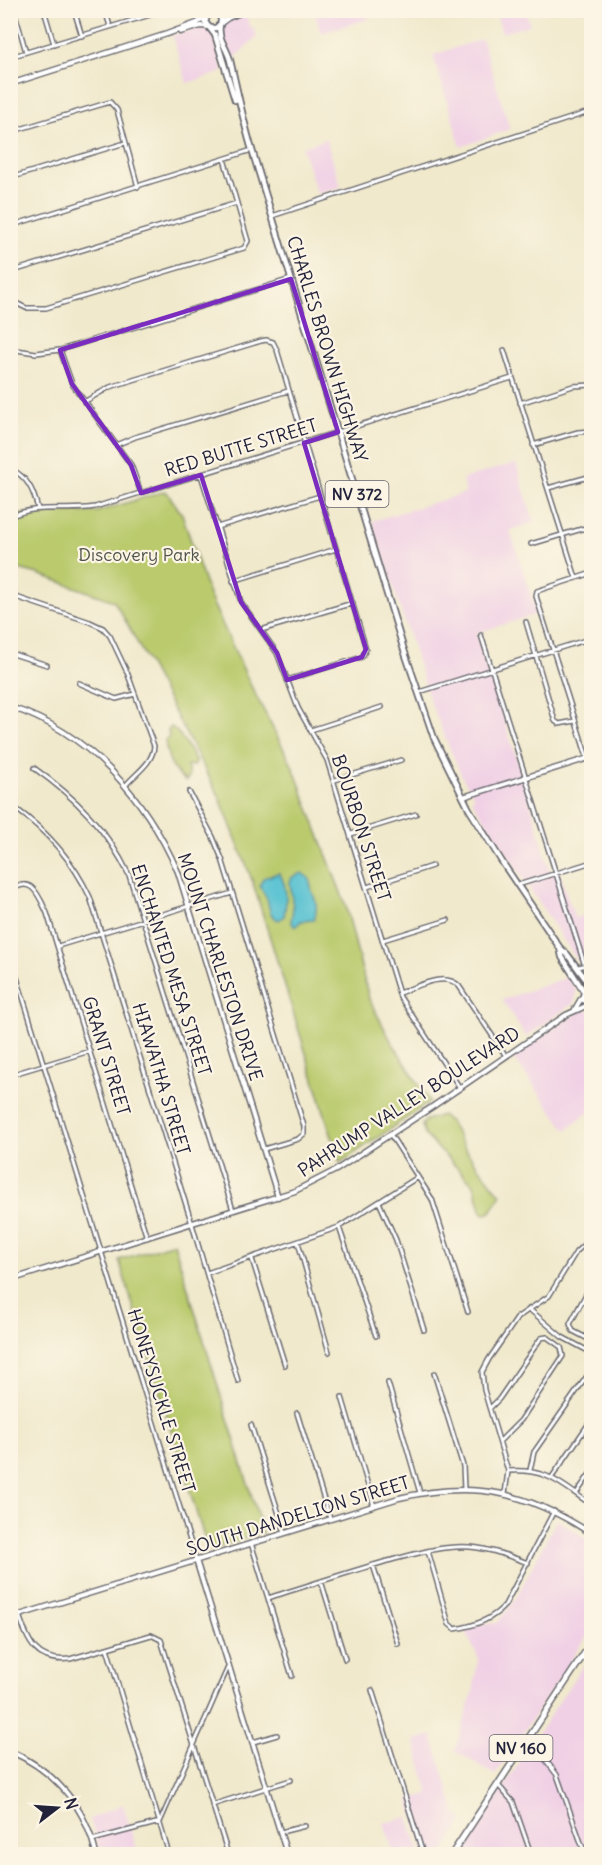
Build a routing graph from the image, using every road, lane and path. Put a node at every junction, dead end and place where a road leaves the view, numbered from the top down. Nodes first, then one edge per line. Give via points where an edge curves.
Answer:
1 (14, 10) edge
2 (44, 10) edge
3 (74, 10) edge
4 (105, 10) edge
5 (135, 10) edge
6 (157, 10) edge
7 (237, 10) edge
8 (247, 10) edge
9 (216, 12) edge
10 (206, 14) edge
11 (138, 18) junction
12 (220, 24) junction
13 (110, 27) junction
14 (209, 27) junction
15 (167, 34) junction
16 (82, 36) junction
17 (54, 45) junction
18 (26, 52) junction
19 (10, 57) edge
20 (10, 84) edge
21 (233, 96) junction
22 (591, 111) edge
23 (10, 132) edge
24 (125, 143) junction
25 (252, 150) junction
26 (224, 159) junction
27 (10, 178) edge
28 (138, 187) junction
29 (238, 205) junction
30 (272, 216) junction
31 (10, 226) edge
32 (10, 273) edge
33 (291, 279) junction
34 (10, 300) edge
35 (10, 349) edge
36 (60, 350) junction
37 (504, 350) dead end
38 (512, 378) junction
39 (591, 385) edge
40 (288, 391) junction
41 (84, 402) junction
42 (520, 403) junction
43 (591, 431) edge
44 (338, 432) junction
45 (304, 444) junction
46 (116, 445) junction
47 (534, 445) junction
48 (10, 468) edge
49 (201, 475) junction
50 (591, 476) edge
51 (548, 488) junction
52 (141, 493) junction
53 (320, 496) junction
54 (38, 509) junction
55 (10, 517) edge
56 (591, 526) edge
57 (218, 527) junction
58 (563, 534) junction
59 (531, 544) dead end
60 (336, 549) junction
61 (591, 573) edge
62 (576, 578) junction
63 (233, 581) junction
64 (10, 596) edge
65 (353, 603) junction
66 (526, 621) dead end
67 (261, 630) junction
68 (481, 635) dead end
69 (591, 638) edge
70 (553, 650) junction
71 (10, 653) edge
72 (536, 656) junction
73 (47, 665) dead end
74 (491, 670) junction
75 (287, 680) junction
76 (79, 682) dead end
77 (417, 693) junction
78 (135, 694) junction
79 (10, 707) edge
80 (382, 707) dead end
81 (575, 721) junction
82 (311, 730) junction
83 (589, 758) edge
84 (401, 760) dead end
85 (34, 768) dead end
86 (591, 773) edge
87 (525, 778) junction
88 (335, 780) junction
89 (126, 785) junction
90 (189, 792) dead end
91 (463, 798) junction
92 (15, 808) dead end
93 (417, 814) dead end
94 (351, 834) junction
95 (591, 862) edge
96 (432, 866) dead end
97 (554, 873) junction
98 (518, 885) junction
99 (367, 887) junction
100 (10, 892) edge
101 (232, 893) junction
102 (189, 907) junction
103 (448, 920) dead end
104 (144, 921) junction
105 (102, 933) junction
106 (383, 940) junction
107 (58, 946) junction
108 (560, 948) junction
109 (10, 954) edge
110 (591, 964) edge
111 (585, 966) junction
112 (576, 968) junction
113 (591, 985) edge
114 (583, 990) junction
115 (399, 993) junction
116 (582, 997) junction
117 (590, 1005) edge
118 (575, 1010) junction
119 (90, 1051) junction
120 (506, 1056) junction
121 (44, 1065) junction
122 (10, 1075) edge
123 (460, 1088) junction
124 (390, 1134) junction
125 (263, 1149) junction
126 (418, 1177) junction
127 (278, 1197) junction
128 (379, 1202) junction
129 (234, 1211) junction
130 (192, 1224) junction
131 (339, 1227) junction
132 (591, 1237) edge
133 (147, 1238) junction
134 (298, 1242) junction
135 (102, 1252) junction
136 (252, 1258) junction
137 (207, 1273) junction
138 (10, 1280) edge
139 (591, 1283) edge
140 (529, 1309) junction
141 (468, 1312) dead end
142 (423, 1330) dead end
143 (376, 1336) dead end
144 (591, 1341) edge
145 (330, 1352) dead end
146 (591, 1353) edge
147 (285, 1365) dead end
148 (591, 1369) edge
149 (434, 1373) dead end
150 (238, 1381) dead end
151 (388, 1383) dead end
152 (342, 1397) dead end
153 (490, 1408) junction
154 (297, 1413) dead end
155 (591, 1419) edge
156 (251, 1425) dead end
157 (500, 1441) junction
158 (530, 1470) junction
159 (508, 1471) junction
160 (591, 1471) edge
161 (551, 1478) junction
162 (464, 1490) junction
163 (420, 1493) junction
164 (505, 1494) junction
165 (576, 1494) junction
166 (591, 1505) edge
167 (374, 1506) junction
168 (554, 1511) junction
169 (330, 1519) junction
170 (285, 1533) junction
171 (591, 1534) edge
172 (251, 1543) junction
173 (428, 1551) junction
174 (196, 1560) junction
175 (528, 1563) junction
176 (374, 1565) junction
177 (321, 1581) junction
178 (268, 1598) junction
179 (19, 1615) junction
180 (10, 1618) edge
181 (398, 1644) dead end
182 (590, 1646) edge
183 (107, 1648) junction
184 (345, 1659) dead end
185 (229, 1664) junction
186 (292, 1676) dead end
187 (372, 1690) dead end
188 (277, 1735) dead end
189 (253, 1742) junction
190 (525, 1744) junction
191 (193, 1747) junction
192 (10, 1751) edge
193 (291, 1780) dead end
194 (498, 1785) junction
195 (267, 1788) junction
196 (212, 1804) junction
197 (160, 1822) junction
198 (305, 1826) dead end
199 (281, 1832) junction
200 (92, 1840) junction
201 (96, 1854) edge
202 (169, 1854) edge
203 (228, 1854) edge
204 (287, 1854) edge
205 (423, 1854) edge
206 (452, 1854) edge
207 (531, 1854) edge
208 (585, 1854) edge

1 - 18 street
2 - 17 street
3 - 16 street
4 - 13 street
5 - 11 street
6 - 11 street
7 - 9 street
8 - 12 street
9 - 10 main road
9 - 12 main road, NV 372
10 - 14 main road, NV 372
10 - 15 street via 197,23
11 - 13 street
12 - 14 main road
12 - 21 main road, CHARLES BROWN HIGHWAY / NV 372
13 - 16 street
14 - 15 street
14 - 21 main road, CHARLES BROWN HIGHWAY / NV 372 via 216,36
15 - 20 street
16 - 17 street
17 - 18 street
18 - 19 street
21 - 25 main road, CHARLES BROWN HIGHWAY / NV 372
22 - 30 street
23 - 24 street via 106,102 117,110
24 - 27 street
24 - 28 street
25 - 26 street
25 - 30 main road, CHARLES BROWN HIGHWAY / NV 372
26 - 28 street
26 - 29 street
28 - 31 street
29 - 32 street
29 - 34 street via 248,241 244,248 46,308 26,308
30 - 33 main road, CHARLES BROWN HIGHWAY / NV 372
33 - 36 street
33 - 44 main road, CHARLES BROWN HIGHWAY / NV 372
35 - 36 street via 36,353
36 - 41 street via 72,384
37 - 38 street
38 - 42 street
38 - 44 street, RED BUTTE STREET
39 - 42 street via 573,386
40 - 41 street via 277,350 271,341 261,341 110,387
40 - 45 street
40 - 46 street
41 - 46 street
42 - 47 street
43 - 47 street
44 - 45 street, RED BUTTE STREET
44 - 77 main road, CHARLES BROWN HIGHWAY / NV 372
45 - 49 street, RED BUTTE STREET
45 - 53 street
46 - 52 street via 131,465
47 - 51 street
48 - 54 street via 28,480
49 - 52 street, RED BUTTE STREET
49 - 57 street, BOURBON STREET
50 - 51 street
51 - 58 street
52 - 54 street, RED BUTTE STREET via 87,508
53 - 57 street
53 - 60 street
54 - 55 street, RED BUTTE STREET
56 - 58 street
57 - 63 street, BOURBON STREET
58 - 59 street
58 - 62 street
60 - 63 street
60 - 65 street
61 - 62 street
62 - 70 street via 537,591
63 - 67 street, BOURBON STREET via 241,602
64 - 78 street via 103,628 116,644
65 - 67 street
65 - 75 street via 366,653
66 - 72 street
67 - 75 street, BOURBON STREET via 277,653
68 - 74 street
69 - 70 street
70 - 72 street
70 - 81 street
71 - 73 street
72 - 74 street
72 - 81 street via 556,723
74 - 77 street
74 - 87 street
75 - 82 street, BOURBON STREET
76 - 78 street via 116,699
77 - 91 main road, CHARLES BROWN HIGHWAY / NV 372
78 - 89 street via 154,749
79 - 89 street, MOUNT CHARLESTON DRIVE via 73,739
80 - 82 street
81 - 83 street
82 - 88 street, BOURBON STREET
83 - 86 street
83 - 87 street
84 - 88 street
85 - 104 street, ENCHANTED MESA STREET via 64,790 101,828 129,875
87 - 91 street
87 - 97 street
88 - 94 street, BOURBON STREET
89 - 102 street, MOUNT CHARLESTON DRIVE via 165,844
90 - 101 street via 217,844
91 - 98 main road, CHARLES BROWN HIGHWAY / NV 372
92 - 105 street, HIAWATHA STREET via 51,839 69,861 90,897
93 - 94 street
94 - 99 street, BOURBON STREET
95 - 97 street
96 - 99 street
97 - 98 street
97 - 111 street
98 - 108 main road, CHARLES BROWN HIGHWAY / NV 372
99 - 106 street, BOURBON STREET
100 - 107 street, GRANT STREET via 23,884 30,886 41,900
101 - 102 street
101 - 125 street via 304,1126 304,1134 298,1139
102 - 104 street
102 - 125 street, MOUNT CHARLESTON DRIVE
103 - 106 street
104 - 105 street
104 - 129 street, ENCHANTED MESA STREET
105 - 107 street
105 - 130 street, HIAWATHA STREET
106 - 115 street, BOURBON STREET
107 - 119 street, GRANT STREET
108 - 112 main road, CHARLES BROWN HIGHWAY / NV 372
108 - 114 main road, CHARLES BROWN HIGHWAY / NV 372
109 - 121 street, HONEYSUCKLE STREET
110 - 111 street
111 - 112 street
112 - 113 main road, CHARLES BROWN HIGHWAY / NV 372
113 - 114 main road, NV 372
114 - 116 main road
115 - 120 street via 451,980
115 - 123 street, BOURBON STREET
116 - 117 main road
116 - 118 street, PAHRUMP VALLEY BOULEVARD
117 - 118 street, PAHRUMP VALLEY BOULEVARD
118 - 120 street, PAHRUMP VALLEY BOULEVARD
119 - 121 street
119 - 133 street, GRANT STREET
120 - 123 street, PAHRUMP VALLEY BOULEVARD
121 - 122 street
121 - 135 street, HONEYSUCKLE STREET
123 - 124 street, PAHRUMP VALLEY BOULEVARD
124 - 126 street
124 - 127 street, PAHRUMP VALLEY BOULEVARD via 323,1177
125 - 127 street, MOUNT CHARLESTON DRIVE
126 - 128 street
126 - 141 street via 438,1215
127 - 129 street, PAHRUMP VALLEY BOULEVARD
128 - 131 street
128 - 142 street via 396,1240
129 - 130 street, PAHRUMP VALLEY BOULEVARD
130 - 133 street, PAHRUMP VALLEY BOULEVARD
130 - 137 street, HIAWATHA STREET
131 - 134 street
131 - 143 street
132 - 140 street via 576,1252 549,1296
133 - 135 street, PAHRUMP VALLEY BOULEVARD
134 - 136 street
134 - 145 street
135 - 138 street, PAHRUMP VALLEY BOULEVARD
135 - 174 street, HONEYSUCKLE STREET
136 - 137 street
136 - 147 street
137 - 150 street, HIAWATHA STREET
139 - 144 street via 570,1324 573,1331
140 - 146 street via 562,1337
140 - 153 street via 518,1317 482,1372
148 - 158 street via 534,1452
149 - 162 street via 463,1466
151 - 163 street
152 - 167 street
153 - 157 street
153 - 157 street via 541,1338 547,1337 563,1350 521,1420
154 - 169 street
155 - 161 street
156 - 170 street
157 - 159 street
158 - 159 street
158 - 161 street
159 - 164 street
160 - 165 street
161 - 165 street
162 - 163 street, SOUTH DANDELION STREET
162 - 164 street, SOUTH DANDELION STREET
163 - 167 street, SOUTH DANDELION STREET
164 - 168 street, SOUTH DANDELION STREET
165 - 166 street
167 - 169 street, SOUTH DANDELION STREET
168 - 171 street, SOUTH DANDELION STREET
168 - 175 street
169 - 170 street, SOUTH DANDELION STREET
170 - 172 street, SOUTH DANDELION STREET
172 - 174 street, SOUTH DANDELION STREET
172 - 178 street
173 - 175 street via 470,1547
173 - 175 street via 449,1624 459,1629 497,1613 509,1600
173 - 176 street
174 - 179 street, SOUTH DANDELION STREET
174 - 185 street, HONEYSUCKLE STREET
176 - 177 street
176 - 181 street
177 - 178 street
177 - 184 street
178 - 186 street
179 - 180 street, SOUTH DANDELION STREET
179 - 183 street via 37,1652 65,1659
182 - 190 highway, NV 160
183 - 191 street via 151,1635 158,1637
183 - 197 street
185 - 189 street, HONEYSUCKLE STREET
185 - 191 street
187 - 205 street
188 - 189 street
189 - 195 street, HONEYSUCKLE STREET
190 - 194 highway, NV 160
190 - 208 street via 557,1774
191 - 196 street
191 - 197 street
192 - 200 street via 36,1763 60,1784 80,1812
193 - 195 street
194 - 206 highway, NV 160
194 - 207 street via 513,1802
195 - 196 street
195 - 199 street, HONEYSUCKLE STREET
196 - 203 street
197 - 200 street
197 - 202 street
198 - 199 street
199 - 204 street, HONEYSUCKLE STREET
200 - 201 street

